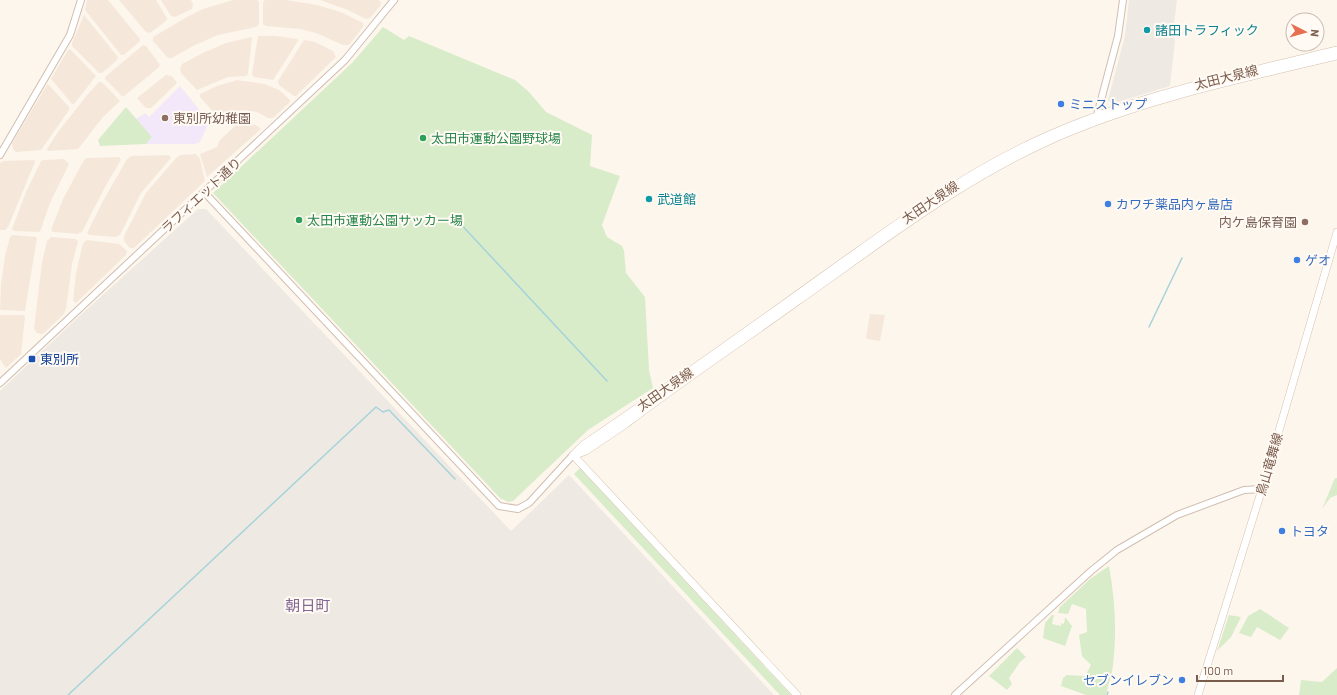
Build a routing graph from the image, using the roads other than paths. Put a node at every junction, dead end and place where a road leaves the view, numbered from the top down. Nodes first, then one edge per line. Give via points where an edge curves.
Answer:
1 (81, 0) edge
2 (393, 0) edge
3 (1123, 0) edge
4 (1337, 50) edge
5 (1337, 56) edge
6 (1097, 115) junction
7 (1095, 122) junction
8 (0, 155) edge
9 (204, 192) junction
10 (1337, 232) edge
11 (0, 383) edge
12 (573, 455) junction
13 (1262, 490) junction
14 (797, 695) edge
15 (956, 695) edge
16 (1198, 695) edge

1 - 8 street via 70,35
2 - 9 street, ラフィエット通り via 345,60
3 - 6 street via 1118,36
4 - 6 main road, 太田大泉線 via 1172,91
5 - 7 main road, 太田大泉線 via 1188,93
6 - 7 street
6 - 12 main road, 太田大泉線 via 1020,149 934,198 582,446
7 - 12 main road, 太田大泉線 via 1019,155 967,183 586,451
9 - 11 street, ラフィエット通り
9 - 12 street via 499,506 518,510 529,503
10 - 13 main road, 鳥山竜舞線
12 - 14 main road
13 - 15 street via 1244,490 1177,514 1117,550 1074,586
13 - 16 main road, 鳥山竜舞線

